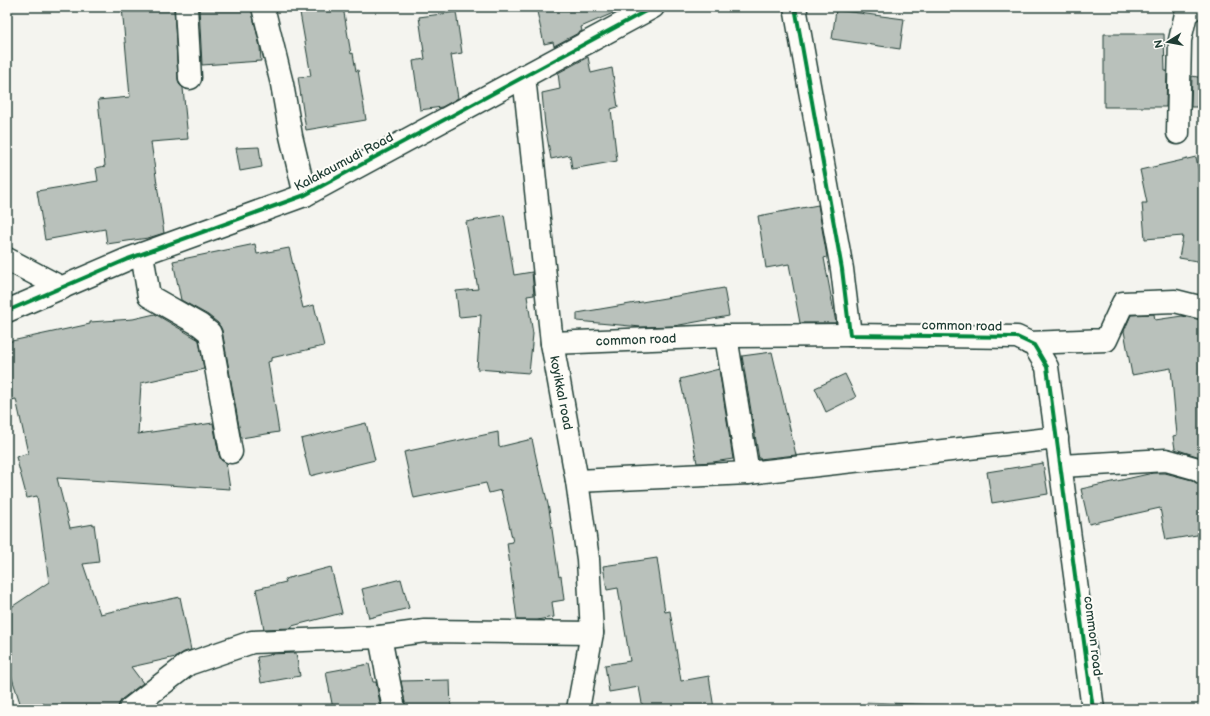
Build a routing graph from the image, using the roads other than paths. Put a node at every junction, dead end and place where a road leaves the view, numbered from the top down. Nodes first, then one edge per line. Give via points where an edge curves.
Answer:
1 (186, 7) edge
2 (263, 7) edge
3 (653, 7) edge
4 (795, 7) edge
5 (1195, 7) edge
6 (524, 76) junction
7 (190, 78) dead end
8 (1178, 133) dead end
9 (305, 195) junction
10 (142, 254) junction
11 (7, 259) edge
12 (62, 288) junction
13 (1203, 308) edge
14 (7, 311) edge
15 (850, 335) junction
16 (726, 336) junction
17 (1029, 342) junction
18 (552, 343) junction
19 (1057, 438) junction
20 (231, 452) dead end
21 (1061, 466) junction
22 (748, 473) junction
23 (1203, 473) edge
24 (578, 481) junction
25 (592, 633) junction
26 (380, 637) junction
27 (130, 709) edge
28 (394, 709) edge
29 (578, 709) edge
30 (1093, 709) edge

1 - 7 street
2 - 9 street
3 - 6 street, Kalakaumudi Road
4 - 15 street via 842,268
5 - 8 street via 1186,14 1180,40
6 - 9 street, Kalakaumudi Road
6 - 18 street, koyikkal road
9 - 10 street, Kalakaumudi Road
10 - 12 street, Kalakaumudi Road
10 - 20 street via 148,296 210,333
11 - 12 street
12 - 14 street, Kalakaumudi Road
13 - 17 street via 1176,300 1123,302 1106,340
15 - 16 street, common road
15 - 17 street, common road via 1017,337
16 - 18 street, common road
16 - 22 street
17 - 19 street, common road via 1034,345 1047,367
18 - 24 street, koyikkal road
19 - 21 street, common road
19 - 22 street
21 - 23 street via 1166,460 1198,469
21 - 30 street, common road
22 - 24 street
24 - 25 street, koyikkal road via 588,559
25 - 26 street via 425,631
25 - 29 street, koyikkal road
26 - 27 street via 252,642 188,664
26 - 28 street

